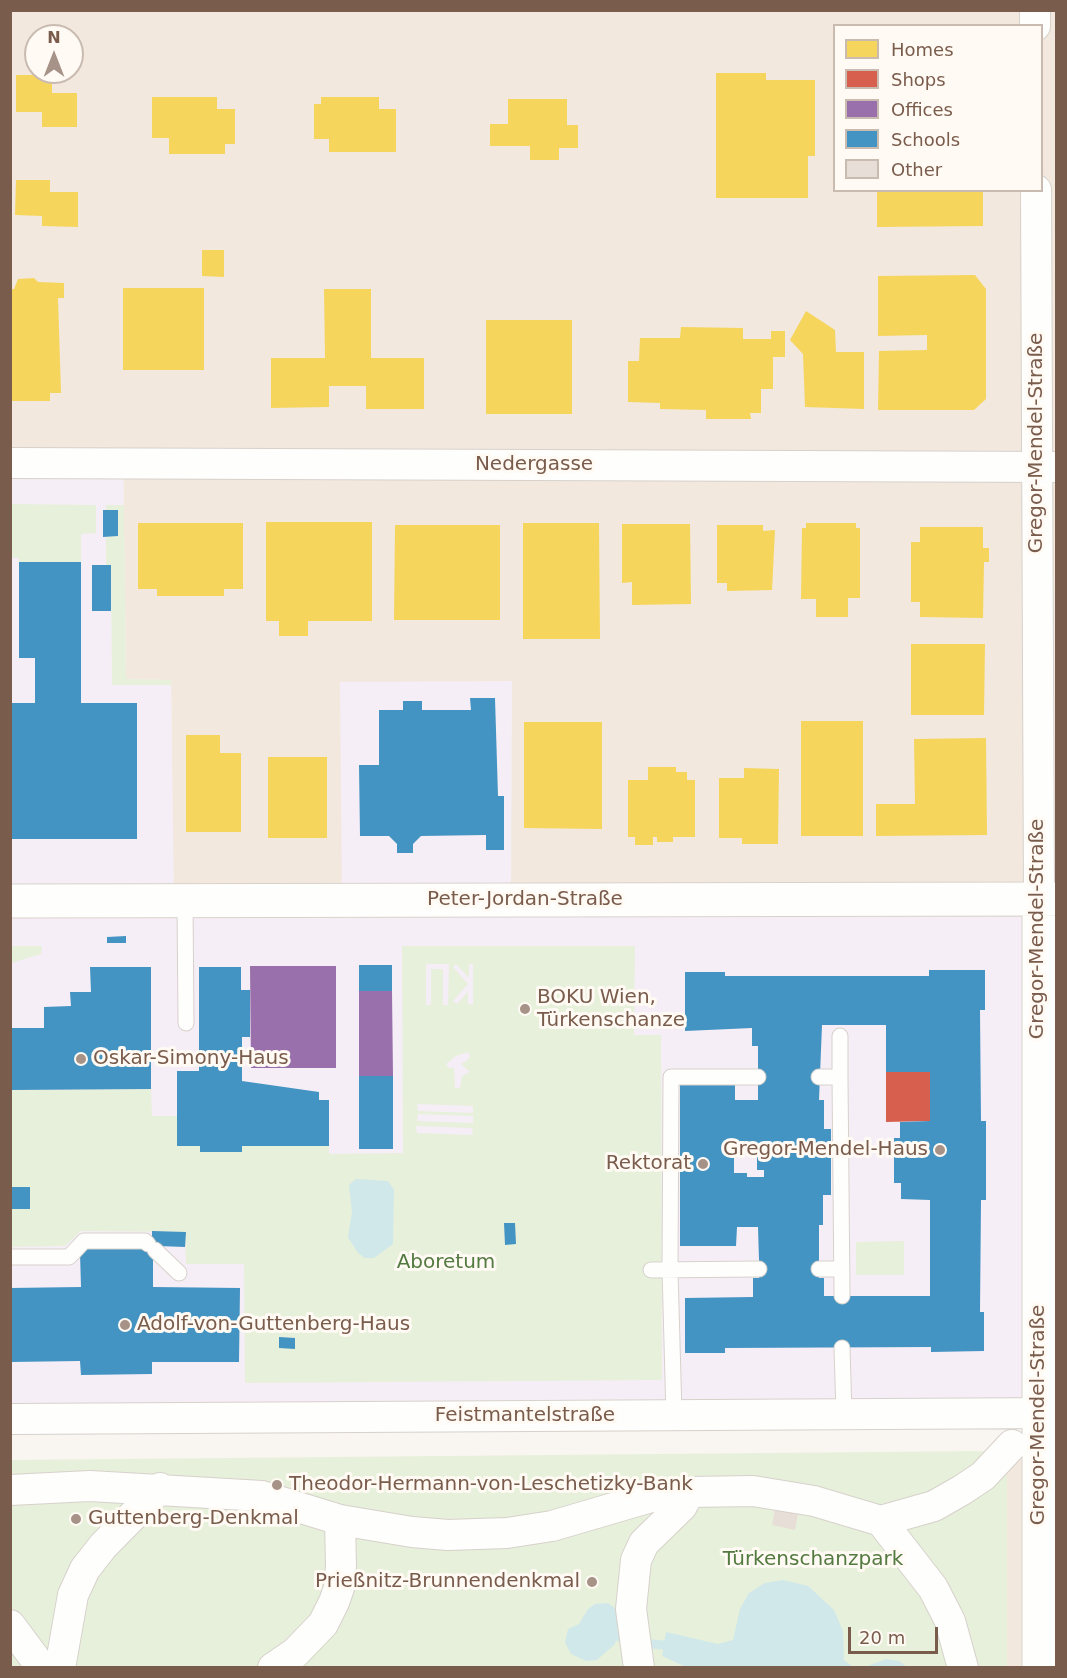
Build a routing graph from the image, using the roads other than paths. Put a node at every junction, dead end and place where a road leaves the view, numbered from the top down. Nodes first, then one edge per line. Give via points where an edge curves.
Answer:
1 (1036, 192) edge
2 (10, 463) edge
3 (1047, 467) edge
4 (1048, 899) edge
5 (10, 901) edge
6 (185, 901) junction
7 (186, 1023) dead end
8 (840, 1036) dead end
9 (758, 1077) dead end
10 (819, 1077) dead end
11 (840, 1077) junction
12 (10, 1257) edge
13 (759, 1269) dead end
14 (819, 1269) dead end
15 (842, 1269) junction
16 (651, 1270) dead end
17 (670, 1270) junction
18 (179, 1273) dead end
19 (842, 1296) dead end
20 (842, 1348) dead end
21 (1048, 1413) edge
22 (844, 1414) junction
23 (674, 1415) junction
24 (10, 1419) edge
25 (1012, 1445) dead end
26 (160, 1488) junction
27 (10, 1490) edge
28 (689, 1492) junction
29 (340, 1520) junction
30 (881, 1521) junction
31 (10, 1625) edge
32 (638, 1665) edge
33 (42, 1668) edge
34 (60, 1668) edge
35 (273, 1668) edge
36 (963, 1668) edge
37 (1039, 1668) edge

1 - 3 street, Gregor-Mendel-Straße
2 - 3 street, Nedergasse
3 - 4 street, Gregor-Mendel-Straße
4 - 6 main road, Peter-Jordan-Straße
4 - 21 main road, Gregor-Mendel-Straße
5 - 6 main road, Peter-Jordan-Straße
6 - 7 lane
8 - 11 lane
9 - 17 lane via 671,1077
10 - 11 lane
11 - 15 lane
12 - 18 lane via 69,1257 84,1241 145,1241
13 - 17 lane
14 - 15 lane
15 - 19 lane
16 - 17 lane
17 - 23 lane
20 - 22 lane
21 - 22 street, Feistmantelstraße
21 - 37 main road, Gregor-Mendel-Straße
22 - 23 street, Feistmantelstraße
23 - 24 street, Feistmantelstraße
25 - 30 street via 983,1476 962,1490 934,1506
26 - 27 street
26 - 29 street via 262,1496
26 - 34 street via 85,1569 73,1595
28 - 29 street via 651,1497 552,1526 507,1533 421,1533
28 - 30 street via 753,1491 814,1501
28 - 32 street via 682,1506 644,1543 636,1560 631,1609
29 - 35 street via 341,1566 334,1602 323,1624 296,1653
30 - 36 street via 933,1588 950,1621
31 - 33 street

